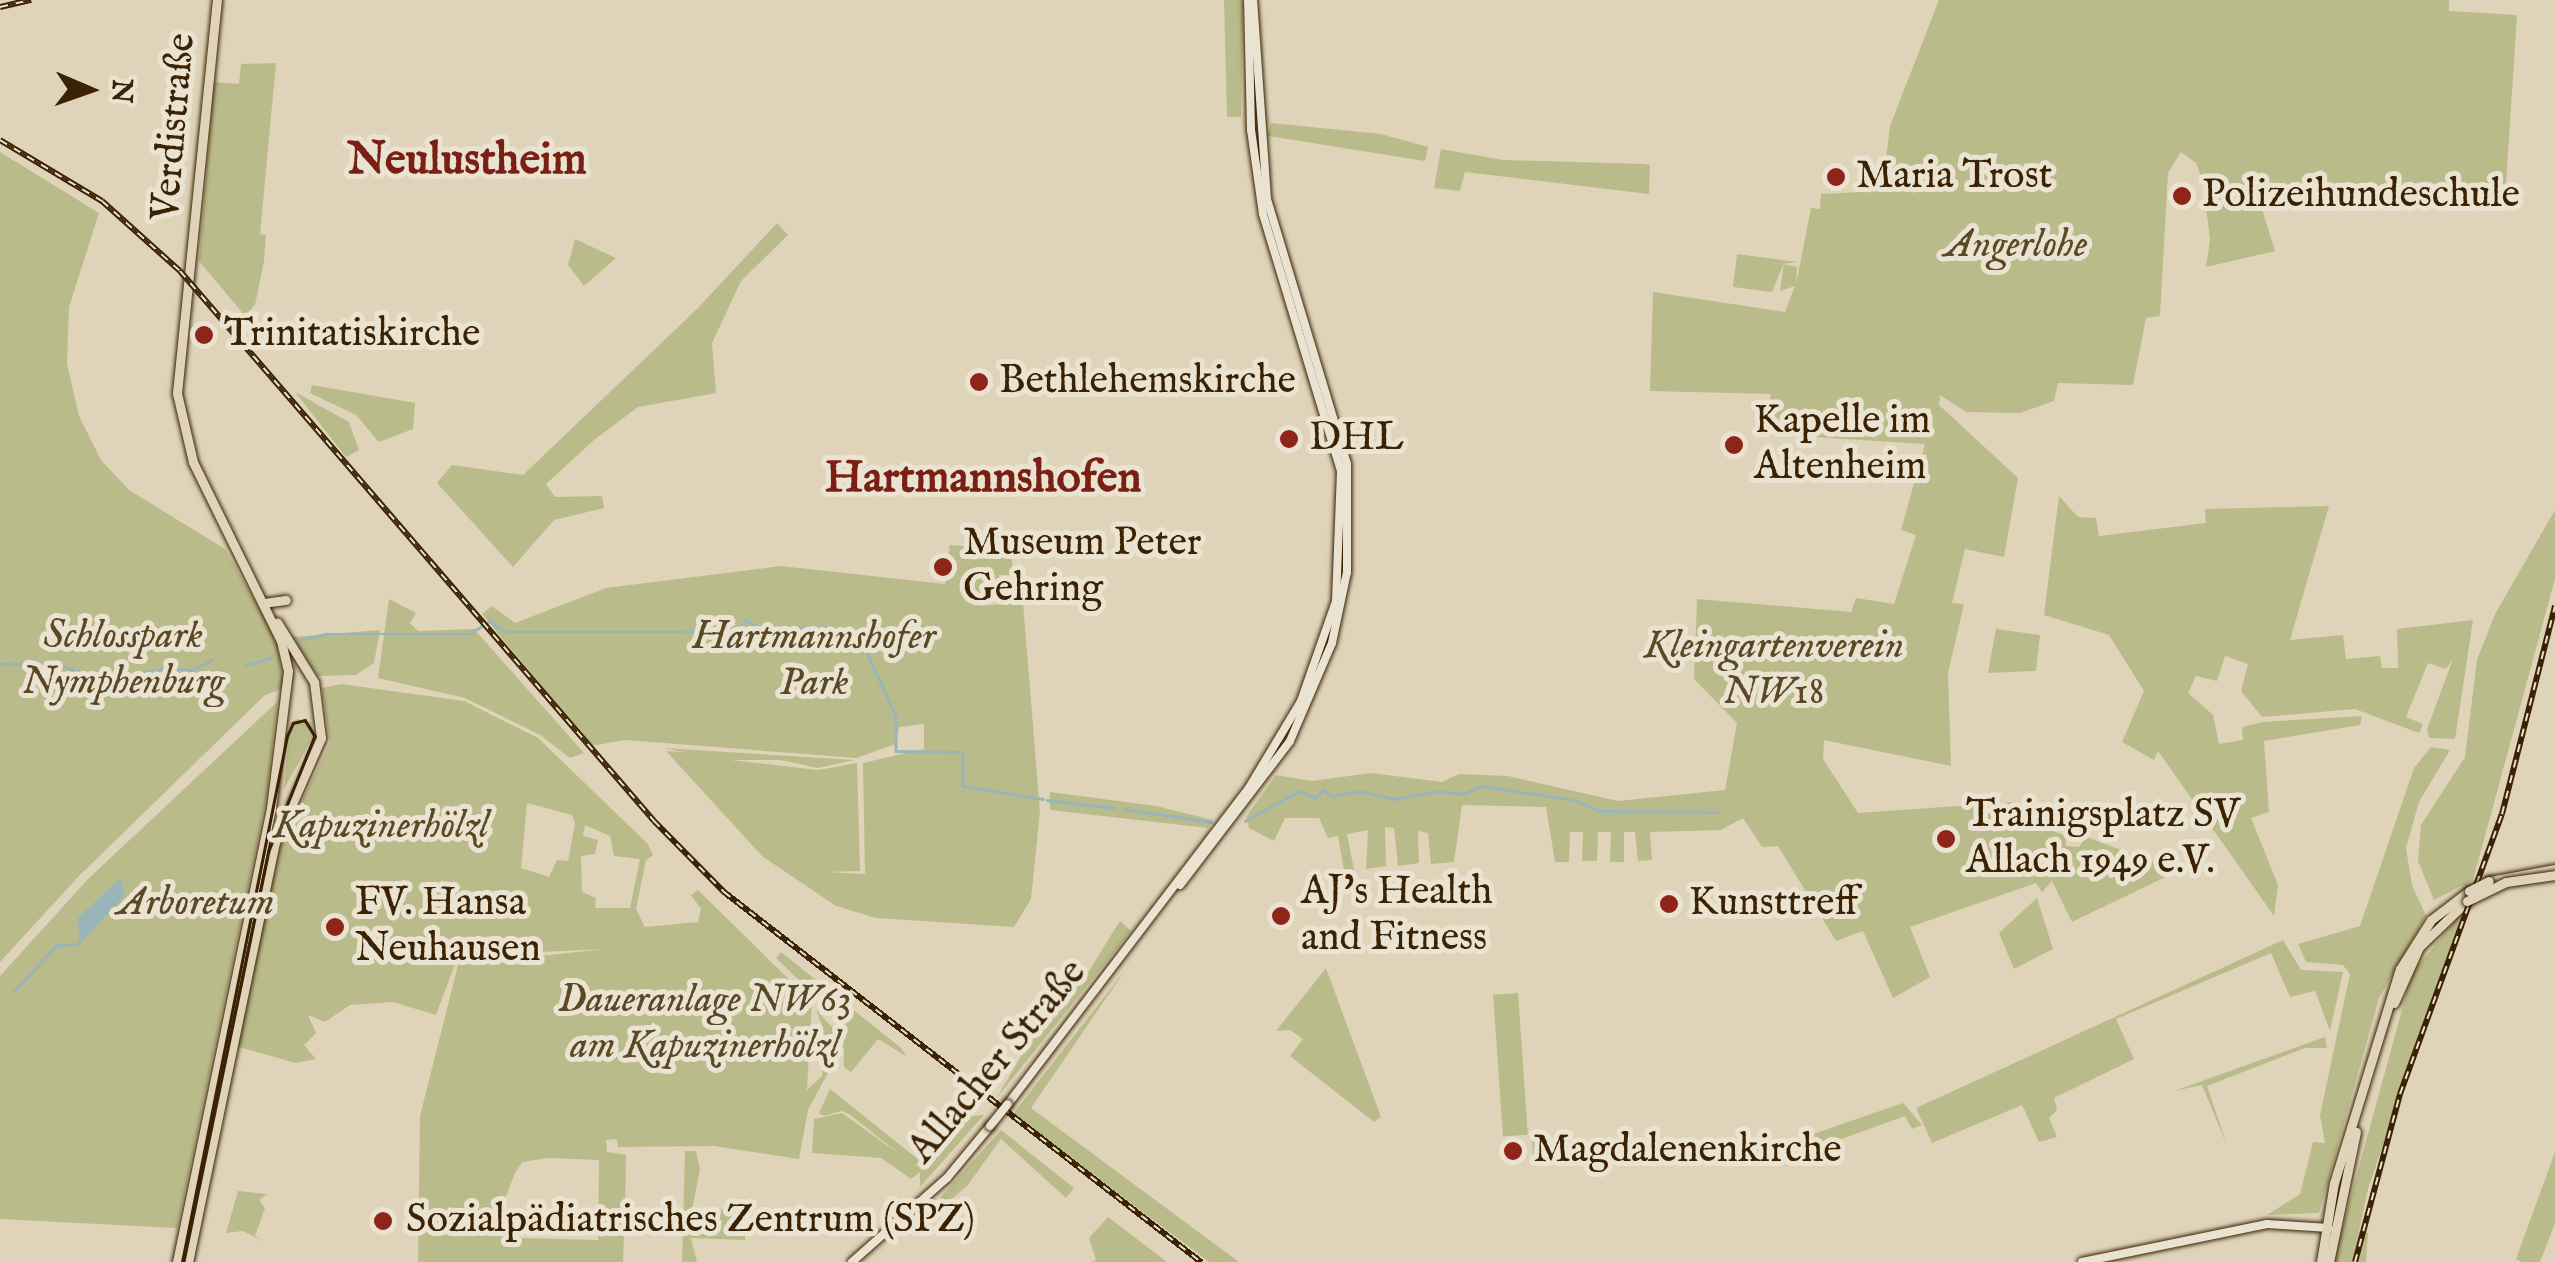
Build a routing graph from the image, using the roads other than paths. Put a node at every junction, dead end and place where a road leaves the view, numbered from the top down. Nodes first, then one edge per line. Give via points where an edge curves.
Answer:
1 (217, 0) edge
2 (1251, 0) edge
3 (255, 591) junction
4 (286, 600) dead end
5 (264, 603) junction
6 (2555, 872) edge
7 (2330, 1228) junction
8 (176, 1262) edge
9 (188, 1262) edge
10 (852, 1262) edge
11 (2082, 1262) edge
12 (2321, 1262) edge
13 (2329, 1262) edge

1 - 3 main road, Verdistraße via 177,354 178,410 193,462
2 - 10 main road, Allacher Straße, bridge via 1270,219 1345,471 1338,590 1312,675 1272,753 1177,888 1008,1104 931,1192
3 - 5 main road
3 - 8 main road via 281,641 286,692 274,794
4 - 5 main road
5 - 9 main road via 314,682 321,738 274,846
6 - 7 main road, bridge via 2468,896 2419,948 2398,992
7 - 11 main road via 2267,1224
7 - 12 main road
7 - 13 main road

